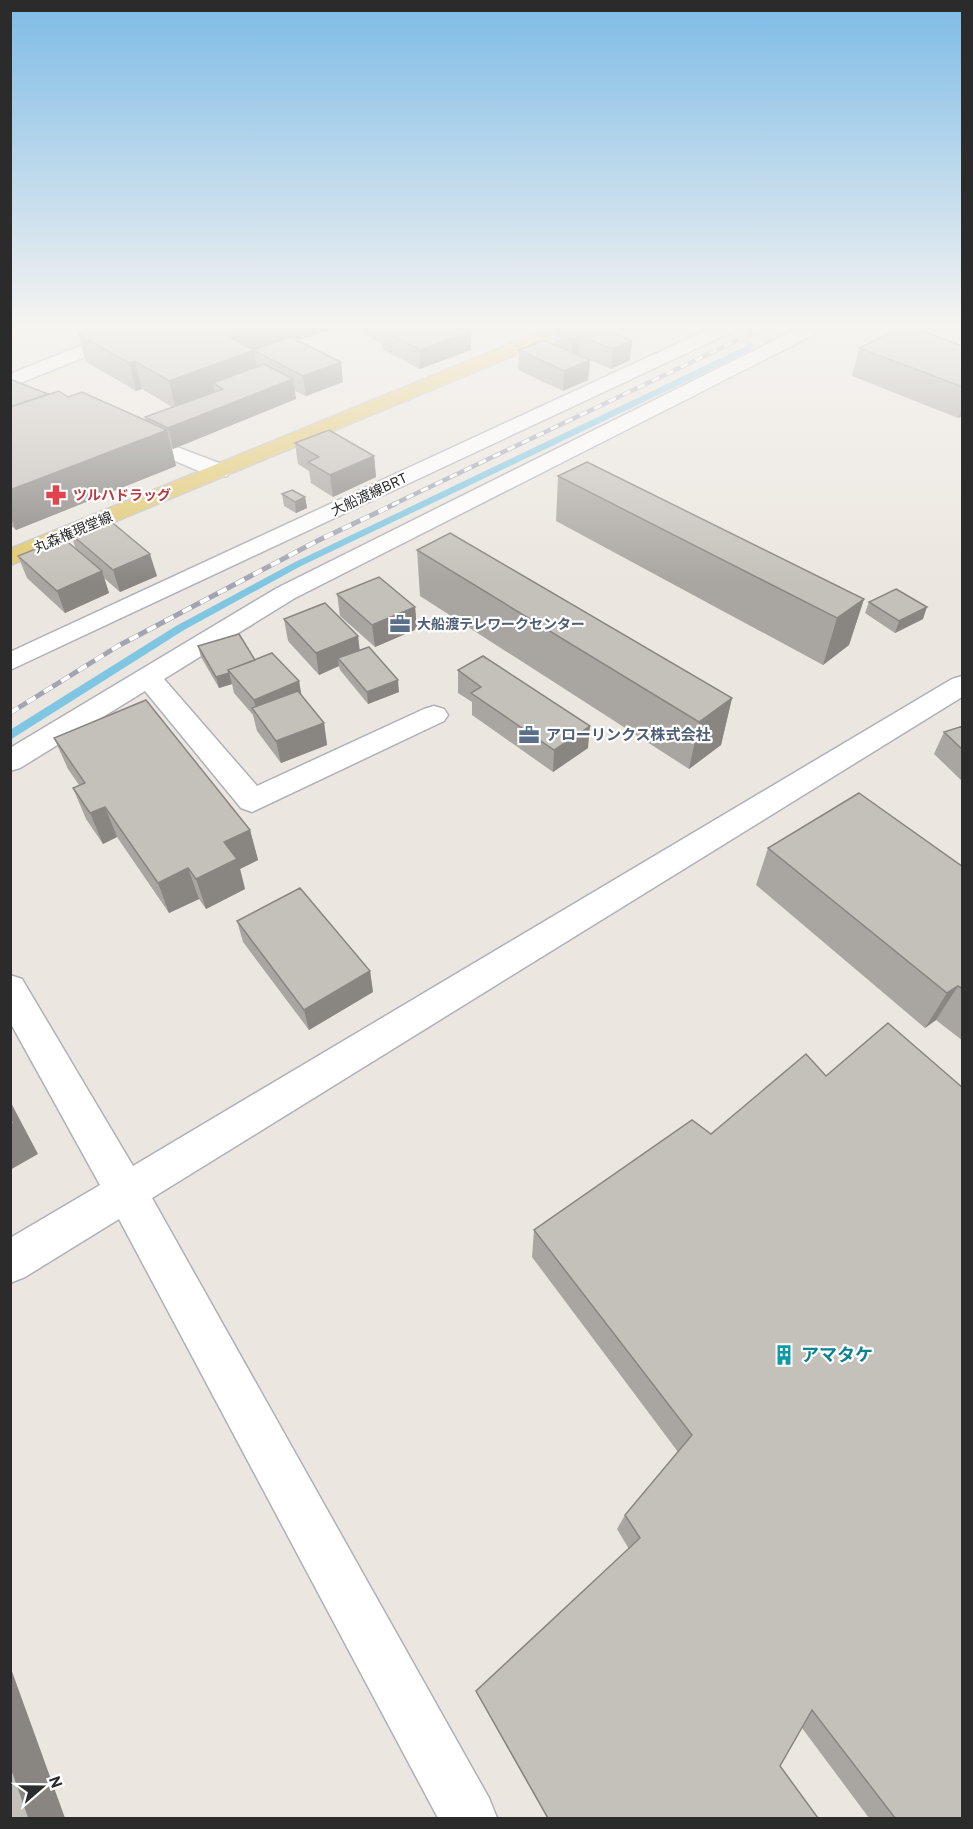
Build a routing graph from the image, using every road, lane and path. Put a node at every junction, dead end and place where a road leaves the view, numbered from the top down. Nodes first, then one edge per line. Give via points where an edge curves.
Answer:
1 (361, 412) edge
2 (545, 412) edge
3 (644, 412) edge
4 (109, 427) edge
5 (219, 471) junction
6 (10, 558) edge
7 (10, 662) edge
8 (148, 677) junction
9 (963, 685) edge
10 (434, 715) dead end
11 (10, 761) edge
12 (10, 989) edge
13 (126, 1192) junction
14 (10, 1262) edge
15 (469, 1818) edge

1 - 5 main road, 丸森権現堂線
2 - 7 street, 大船渡線BRT
3 - 8 street via 286,592
4 - 5 street
5 - 6 main road, 丸森権現堂線
8 - 10 street via 252,801
8 - 11 street
9 - 13 street
12 - 13 street
13 - 14 street
13 - 15 street

